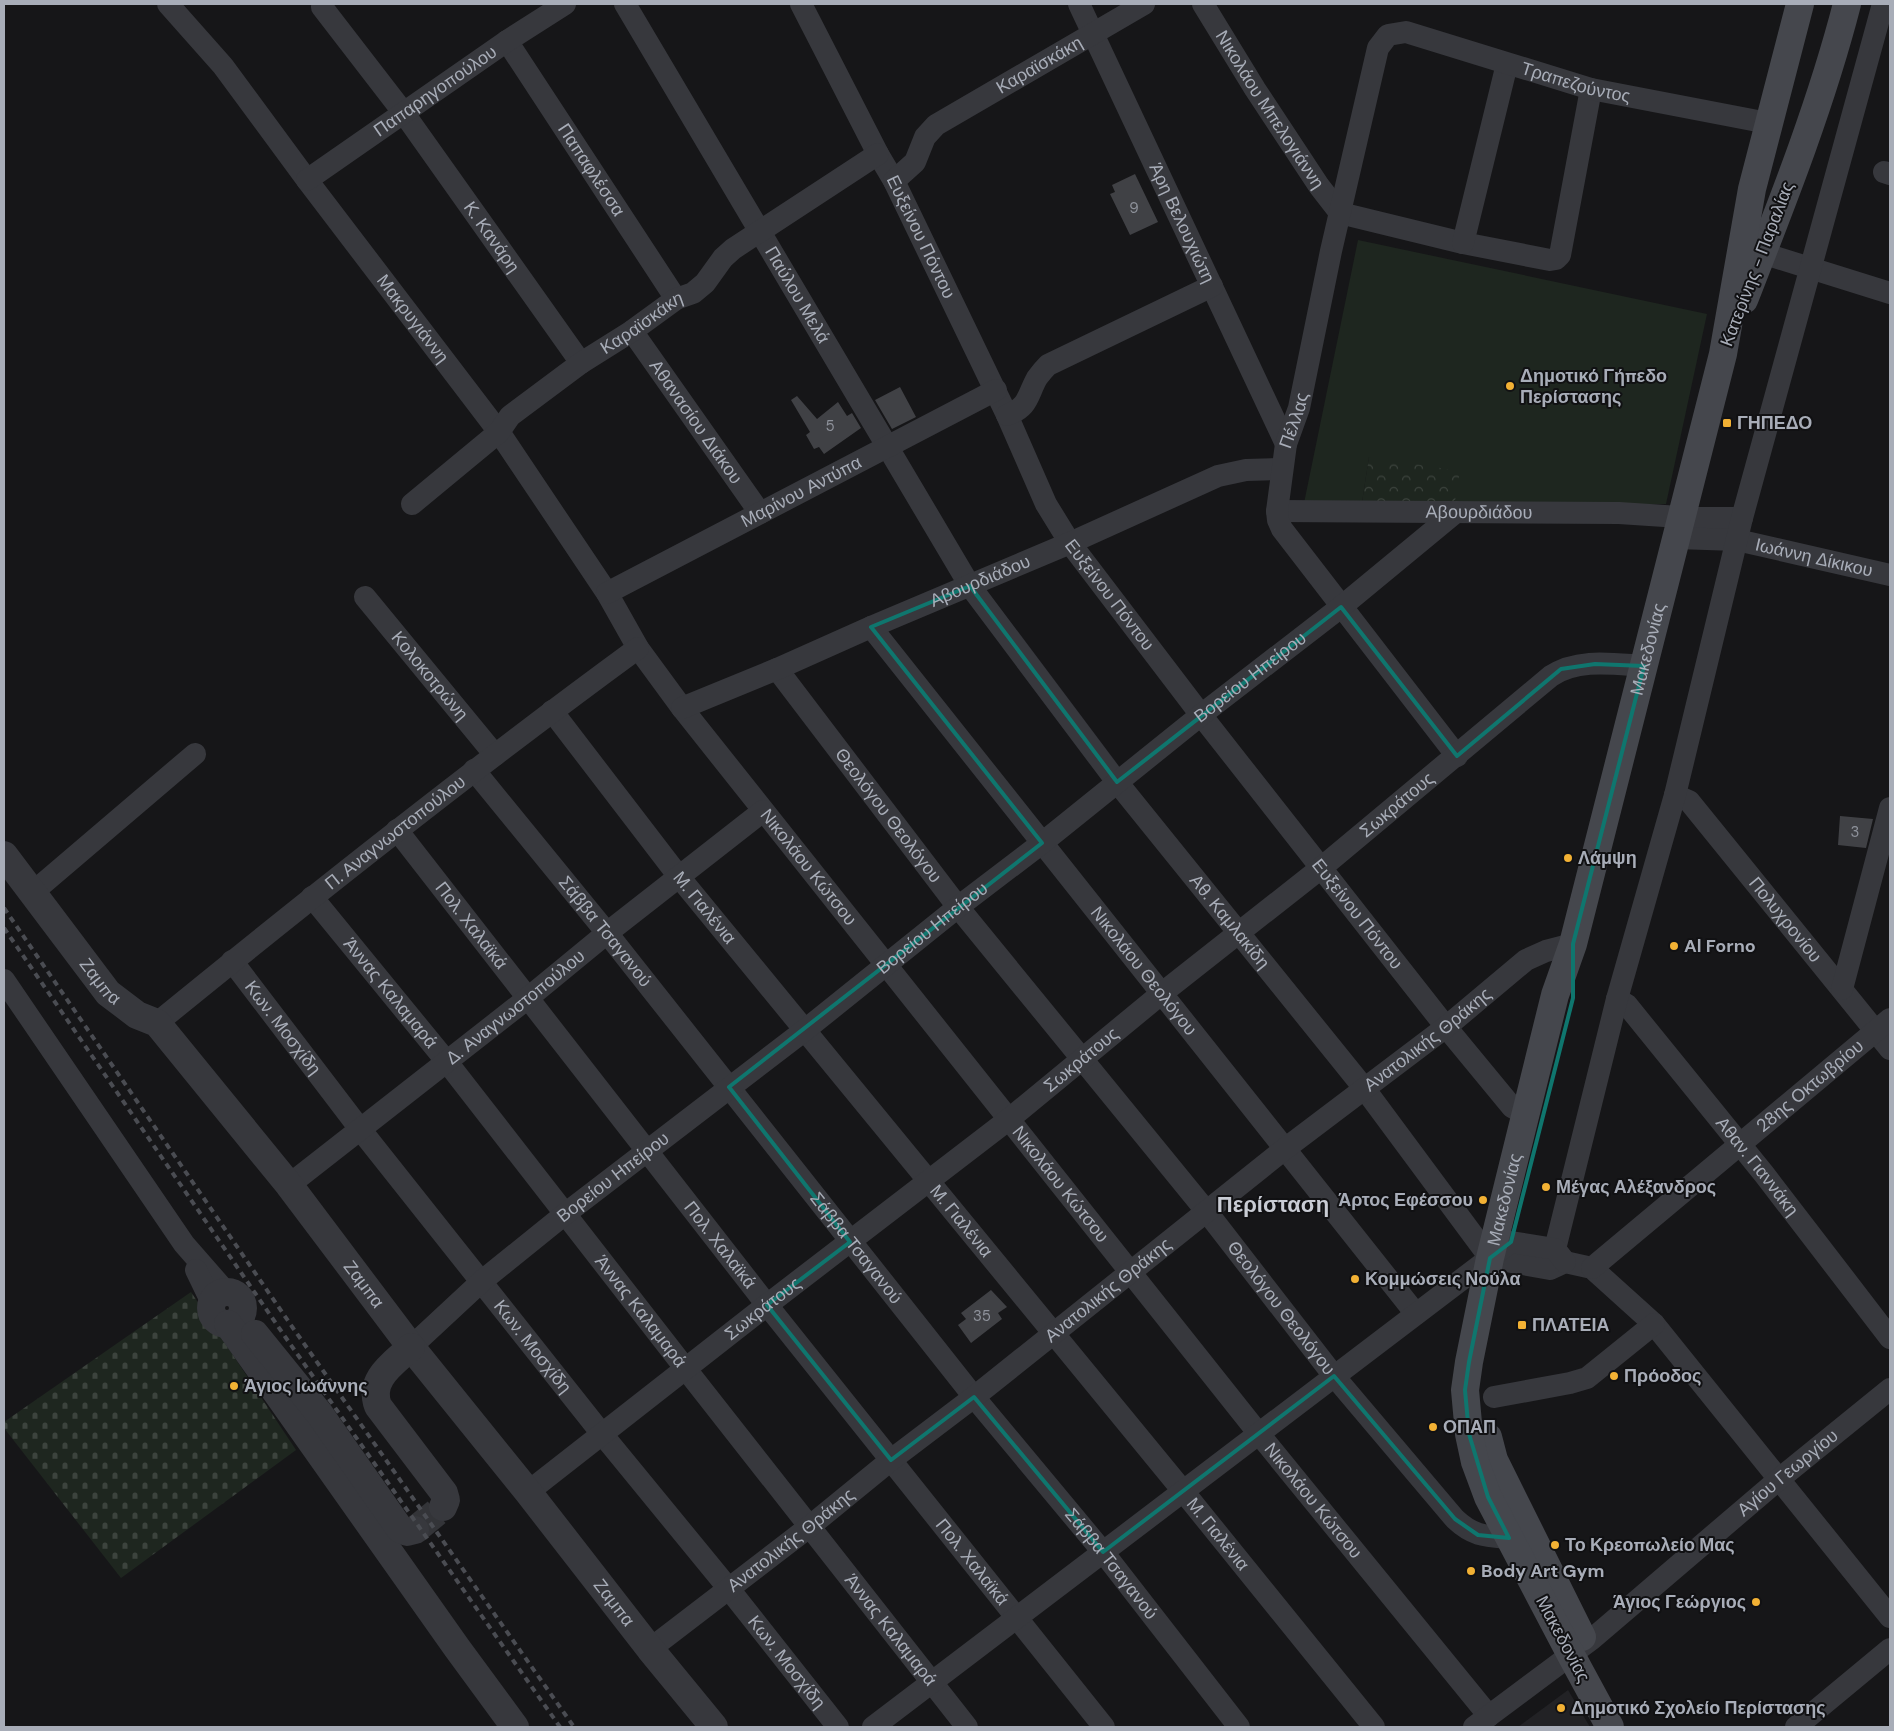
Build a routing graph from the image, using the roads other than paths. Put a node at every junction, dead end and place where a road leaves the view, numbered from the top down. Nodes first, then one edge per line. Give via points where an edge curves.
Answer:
1 (168, 4) edge
2 (565, 4) edge
3 (625, 4) edge
4 (801, 4) edge
5 (1079, 4) edge
6 (1144, 4) edge
7 (1203, 4) edge
8 (1800, 4) edge
9 (1847, 4) edge
10 (1883, 4) edge
11 (322, 7) dead end
12 (1092, 33) junction
13 (1388, 35) joint
14 (507, 41) junction
15 (1507, 64) junction
16 (1590, 88) junction
17 (403, 112) junction
18 (1768, 124) junction
19 (878, 154) junction
20 (306, 180) junction
21 (894, 181) junction
22 (1340, 213) junction
23 (761, 231) junction
24 (1463, 243) junction
25 (1762, 253) junction
26 (1810, 268) junction
27 (1212, 286) junction
28 (1890, 293) edge
29 (676, 299) junction
30 (632, 331) junction
31 (1723, 354) junction
32 (582, 363) junction
33 (996, 390) junction
34 (1007, 415) junction
35 (499, 432) junction
36 (1286, 444) junction
37 (888, 447) junction
38 (1281, 469) junction
39 (412, 504) dead end
40 (1277, 510) junction
41 (1456, 512) junction
42 (760, 513) junction
43 (1742, 518) junction
44 (1679, 527) junction
45 (1737, 540) junction
46 (1070, 543) junction
47 (1890, 574) edge
48 (970, 586) junction
49 (607, 593) junction
50 (365, 597) dead end
51 (1341, 607) junction
52 (872, 627) junction
53 (638, 648) junction
54 (1644, 666) junction
55 (778, 669) junction
56 (682, 708) junction
57 (552, 711) junction
58 (1201, 714) junction
59 (194, 754) dead end
60 (495, 755) junction
61 (1457, 756) junction
62 (474, 770) junction
63 (1117, 782) junction
64 (1675, 796) junction
65 (1890, 808) edge
66 (764, 811) junction
67 (397, 830) junction
68 (1042, 843) junction
69 (4, 855) edge
70 (1321, 868) junction
71 (680, 878) junction
72 (32, 894) junction
73 (312, 897) junction
74 (958, 907) junction
75 (607, 932) junction
76 (1239, 933) junction
77 (1573, 944) junction
78 (232, 962) junction
79 (885, 966) junction
80 (4, 980) edge
81 (1842, 989) junction
82 (1161, 994) junction
83 (528, 998) junction
84 (1617, 999) junction
85 (157, 1022) junction
86 (1446, 1027) junction
87 (805, 1030) junction
88 (1886, 1033) edge
89 (1082, 1060) junction
90 (447, 1062) junction
91 (729, 1087) junction
92 (1364, 1088) junction
93 (1525, 1114) junction
94 (1008, 1120) junction
95 (360, 1129) junction
96 (1739, 1145) junction
97 (1286, 1148) junction
98 (646, 1150) junction
99 (927, 1181) junction
100 (289, 1185) junction
101 (1207, 1212) junction
102 (565, 1214) junction
103 (850, 1242) junction
104 (1503, 1253) junction
105 (1560, 1256) junction
106 (1592, 1268) junction
107 (1131, 1273) junction
108 (482, 1281) junction
109 (219, 1297) joint
110 (767, 1305) junction
111 (1416, 1314) junction
112 (235, 1320) junction
113 (1654, 1324) junction
114 (1053, 1333) junction
115 (1890, 1338) edge
116 (410, 1347) junction
117 (685, 1368) junction
118 (1334, 1376) junction
119 (1890, 1389) edge
120 (1494, 1396) dead end
121 (974, 1397) junction
122 (602, 1434) junction
123 (1259, 1434) junction
124 (891, 1460) junction
125 (1778, 1480) junction
126 (1183, 1491) junction
127 (528, 1492) junction
128 (443, 1507) dead end
129 (809, 1527) junction
130 (415, 1530) dead end
131 (1508, 1538) junction
132 (1103, 1552) junction
133 (729, 1589) junction
134 (1890, 1617) edge
135 (1017, 1618) junction
136 (650, 1649) junction
137 (1890, 1649) edge
138 (1578, 1650) junction
139 (932, 1683) junction
140 (1482, 1721) edge
141 (515, 1727) edge
142 (714, 1727) edge
143 (838, 1727) edge
144 (873, 1727) edge
145 (967, 1727) edge
146 (1104, 1727) edge
147 (1239, 1727) edge
148 (1374, 1727) edge
149 (1610, 1727) edge
150 (1630, 1727) edge
151 (1796, 1727) edge

1 - 20 street, Μακρυγιάννη via 223,66
2 - 14 street, Παπαρηγοπούλου
3 - 23 street, Παύλου Μελά
4 - 19 street, Ευξείνου Πόντου
5 - 12 street, Άρη Βελουχιώτη
6 - 12 street, Καραϊσκάκη
7 - 22 street, Νικολάου Μπελογιάννη via 1318,186
8 - 18 main road, Κατερίνης - Παραλίας
9 - 25 main road, Κατερίνης - Παραλίας via 1836,46
10 - 26 street
11 - 17 street, Κ. Κανάρη
12 - 21 street, Καραϊσκάκη via 936,125 925,137 915,162
12 - 27 street, Άρη Βελουχιώτη
13 - 15 street, Τραπεζούντος via 1406,32
13 - 22 street, Πέλλας via 1378,48
14 - 17 street, Παπαρηγοπούλου
14 - 29 street, Παπαφλέσσα
15 - 16 street, Τραπεζούντος
15 - 24 street
16 - 18 street, Τραπεζούντος
16 - 24 street via 1560,255 1550,260
17 - 20 street, Παπαρηγοπούλου
17 - 32 street, Κ. Κανάρη
18 - 31 main road, Κατερίνης - Παραλίας via 1752,189
19 - 21 street, Ευξείνου Πόντου
19 - 23 street, Καραϊσκάκη
20 - 35 street, Μακρυγιάννη
21 - 33 street, Ευξείνου Πόντου
22 - 24 street
22 - 36 street, Πέλλας via 1299,408
23 - 29 street, Καραϊσκάκη via 722,258 705,283 693,293
23 - 37 street, Παύλου Μελά
25 - 26 street
25 - 31 main road, Κατερίνης - Παραλίας
26 - 28 street
26 - 43 street
27 - 34 street via 1048,365 1025,404
27 - 36 street, Άρη Βελουχιώτη
29 - 30 street, Καραϊσκάκη
30 - 32 street, Καραϊσκάκη
30 - 42 street, Αθανασίου Διάκου
31 - 44 main road, Μακεδονίας
32 - 35 street, Καραϊσκάκη via 510,416
33 - 34 street, Ευξείνου Πόντου
33 - 37 street, Μαρίνου Αντύπα
34 - 46 street, Ευξείνου Πόντου via 1046,504
35 - 39 street, Καραϊσκάκη
35 - 49 street, Μακρυγιάννη
36 - 38 street, Πέλλας
37 - 42 street, Μαρίνου Αντύπα
37 - 48 street, Παύλου Μελά
38 - 40 street, Πέλλας
38 - 46 street, Αβουρδιάδου via 1246,470 1218,476
40 - 41 street, Αβουρδιάδου
40 - 51 street, Πέλλας via 1282,529
41 - 44 street, Αβουρδιάδου via 1619,514
41 - 51 street, Βορείου Ηπείρου
42 - 49 street, Μαρίνου Αντύπα
43 - 44 street
43 - 45 street
44 - 45 street, Ιωάννη Δίκικου
44 - 54 main road, Μακεδονίας
45 - 47 street, Ιωάννη Δίκικου
45 - 64 street
46 - 48 street, Αβουρδιάδου
46 - 58 street, Ευξείνου Πόντου
48 - 52 street, Αβουρδιάδου
48 - 63 street, Αθ. Καμλακίδη
49 - 53 street, Μακρυγιάννη
50 - 60 street, Κολοκοτρώνη
51 - 58 street, Βορείου Ηπείρου
51 - 61 street, Πέλλας
52 - 55 street, Αβουρδιάδου
52 - 68 street, Νικολάου Θεολόγου
53 - 56 street, Νικολάου Κώτσου
53 - 57 street, Π. Αναγνωστοπούλου
54 - 61 street, Σωκράτους via 1595,664 1562,669
54 - 77 main road, Μακεδονίας
55 - 56 street, Αβουρδιάδου
55 - 74 street, Θεολόγου Θεολόγου
56 - 66 street, Νικολάου Κώτσου
57 - 60 street, Π. Αναγνωστοπούλου
57 - 71 street, Μ. Γιαλένια
58 - 63 street, Βορείου Ηπείρου
58 - 70 street, Ευξείνου Πόντου
59 - 72 street
60 - 62 street, Π. Αναγνωστοπούλου
61 - 70 street, Σωκράτους
62 - 67 street, Π. Αναγνωστοπούλου
62 - 75 street, Σάββα Τσαγανού
63 - 68 street, Βορείου Ηπείρου
63 - 76 street, Αθ. Καμλακίδη
64 - 81 street, Πολυχρονίου via 1688,801
64 - 84 street
65 - 81 street
66 - 71 street, Δ. Αναγνωστοπούλου
66 - 79 street, Νικολάου Κώτσου
67 - 73 street, Π. Αναγνωστοπούλου
67 - 83 street, Πολ. Χαλαϊκά
68 - 74 street, Βορείου Ηπείρου
68 - 82 street, Νικολάου Θεολόγου
69 - 72 street, Ζαμπα
70 - 76 street, Σωκράτους
70 - 86 street, Ευξείνου Πόντου
71 - 75 street, Δ. Αναγνωστοπούλου
71 - 87 street, Μ. Γιαλένια
72 - 85 street, Ζαμπα via 108,993 137,1016
73 - 78 street, Π. Αναγνωστοπούλου
73 - 90 street, Άννας Καλαμαρά
74 - 79 street, Βορείου Ηπείρου
74 - 89 street, Θεολόγου Θεολόγου
75 - 83 street, Δ. Αναγνωστοπούλου
75 - 91 street, Σάββα Τσαγανού
76 - 82 street, Σωκράτους
76 - 92 street, Αθ. Καμλακίδη
77 - 86 street, Ανατολικής Θράκης via 1526,960
77 - 93 main road, Μακεδονίας via 1555,995
77 - 104 main road, Μακεδονίας via 1573,998
78 - 85 street, Π. Αναγνωστοπούλου
78 - 95 street, Κων. Μοσχίδη
79 - 87 street, Βορείου Ηπείρου
79 - 94 street, Νικολάου Κώτσου
80 - 109 street
81 - 88 street, Πολυχρονίου
82 - 89 street, Σωκράτους
82 - 97 street, Νικολάου Θεολόγου
83 - 90 street, Δ. Αναγνωστοπούλου
83 - 98 street, Πολ. Χαλαϊκά
84 - 96 street, Αθαν. Γιαννάκη via 1627,1005
84 - 105 street
85 - 100 street, Ζαμπα
86 - 92 street, Ανατολικής Θράκης
86 - 93 street, Ευξείνου Πόντου via 1512,1107
87 - 91 street, Βορείου Ηπείρου
87 - 99 street, Μ. Γιαλένια
88 - 96 street, 28ης Οκτωβρίου
89 - 94 street, Σωκράτους
89 - 101 street, Θεολόγου Θεολόγου
90 - 95 street, Δ. Αναγνωστοπούλου
90 - 102 street, Άννας Καλαμαρά
91 - 98 street, Βορείου Ηπείρου
91 - 103 street, Σάββα Τσαγανού
92 - 97 street, Ανατολικής Θράκης
92 - 104 street, Αθ. Καμλακίδη
93 - 104 main road, Μακεδονίας
94 - 99 street, Σωκράτους
94 - 107 street, Νικολάου Κώτσου
95 - 100 street, Δ. Αναγνωστοπούλου
95 - 108 street, Κων. Μοσχίδη
96 - 106 street, 28ης Οκτωβρίου
96 - 115 street, Αθαν. Γιαννάκη
97 - 101 street, Ανατολικής Θράκης
97 - 111 street, Νικολάου Θεολόγου
98 - 102 street, Βορείου Ηπείρου
98 - 110 street, Πολ. Χαλαϊκά
99 - 103 street, Σωκράτους
99 - 114 street, Μ. Γιαλένια
100 - 116 street, Ζαμπα
101 - 107 street, Ανατολικής Θράκης
101 - 118 street, Θεολόγου Θεολόγου
102 - 108 street, Βορείου Ηπείρου
102 - 117 street, Άννας Καλαμαρά
103 - 110 street, Σωκράτους
103 - 121 street, Σάββα Τσαγανού
104 - 105 street via 1550,1270
104 - 111 street
104 - 131 main road, Μακεδονίας via 1469,1362 1466,1390 1469,1434 1476,1462 1488,1497
104 - 138 main road, Μακεδονίας via 1482,1386 1483,1417 1494,1460
105 - 106 street
106 - 113 street
107 - 114 street, Ανατολικής Θράκης
107 - 123 street, Νικολάου Κώτσου
108 - 116 street, Βορείου Ηπείρου
108 - 122 street, Κων. Μοσχίδη
109 - 112 street via 212,1313 214,1318 218,1322
110 - 117 street, Σωκράτους
110 - 124 street, Πολ. Χαλαϊκά
111 - 118 street
112 - 130 street via 319,1413 400,1528 407,1532
112 - 141 street via 445,1632
113 - 120 street via 1587,1378
113 - 125 street
114 - 121 street, Ανατολικής Θράκης
114 - 126 street, Μ. Γιαλένια
116 - 127 street, Ζαμπα
116 - 128 street via 383,1373 374,1397 444,1493
117 - 122 street, Σωκράτους
117 - 129 street, Άννας Καλαμαρά
118 - 123 street
118 - 131 street, Θεολόγου Θεολόγου via 1460,1524 1478,1535
119 - 125 street, Αγίου Γεωργίου
121 - 124 street, Ανατολικής Θράκης
121 - 132 street, Σάββα Τσαγανού
122 - 127 street, Σωκράτους
122 - 133 street, Κων. Μοσχίδη
123 - 126 street
123 - 140 street, Νικολάου Κώτσου
124 - 129 street, Ανατολικής Θράκης
124 - 135 street, Πολ. Χαλαϊκά
125 - 134 street
125 - 138 street, Αγίου Γεωργίου
126 - 132 street
126 - 148 street, Μ. Γιαλένια
127 - 136 street, Ζαμπα
129 - 133 street, Ανατολικής Θράκης
129 - 139 street, Άννας Καλαμαρά
131 - 138 main road, Μακεδονίας
132 - 135 street
132 - 147 street, Σάββα Τσαγανού
133 - 136 street, Ανατολικής Θράκης
133 - 143 street, Κων. Μοσχίδη
135 - 139 street
135 - 146 street, Πολ. Χαλαϊκά
136 - 142 street, Ζαμπα
137 - 151 street
138 - 140 street, Αγίου Γεωργίου
138 - 149 main road, Μακεδονίας
138 - 150 main road, Μακεδονίας
139 - 144 street
139 - 145 street, Άννας Καλαμαρά

